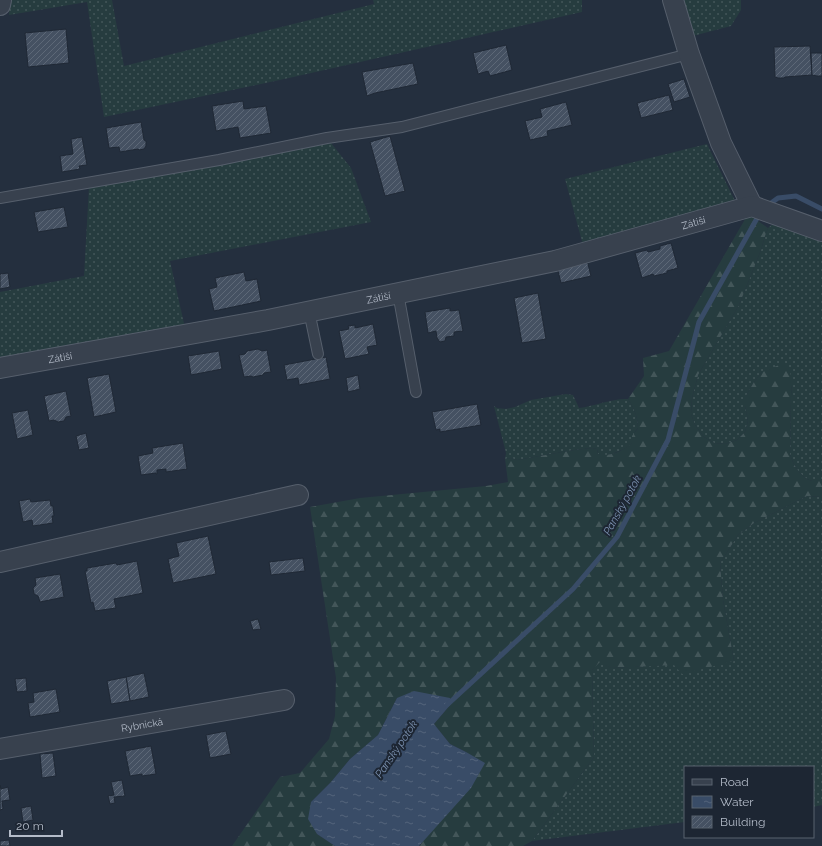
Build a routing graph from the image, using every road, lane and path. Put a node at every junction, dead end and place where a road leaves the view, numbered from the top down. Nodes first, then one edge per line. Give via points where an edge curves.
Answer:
1 (1, 0) edge
2 (673, 0) edge
3 (0, 5) edge
4 (688, 54) junction
5 (0, 198) edge
6 (752, 206) junction
7 (822, 231) edge
8 (398, 293) junction
9 (309, 312) junction
10 (318, 354) dead end
11 (0, 368) edge
12 (416, 392) dead end
13 (298, 495) dead end
14 (0, 562) edge
15 (284, 700) dead end
16 (0, 749) edge

1 - 3 street
2 - 4 street
4 - 5 lane via 402,127 327,138 219,160
4 - 6 street via 721,143
6 - 7 street
6 - 8 street, Zátiší via 555,261
8 - 9 street, Zátiší
8 - 12 lane
9 - 10 lane
9 - 11 street, Zátiší
13 - 14 street
15 - 16 street, Rybnická

